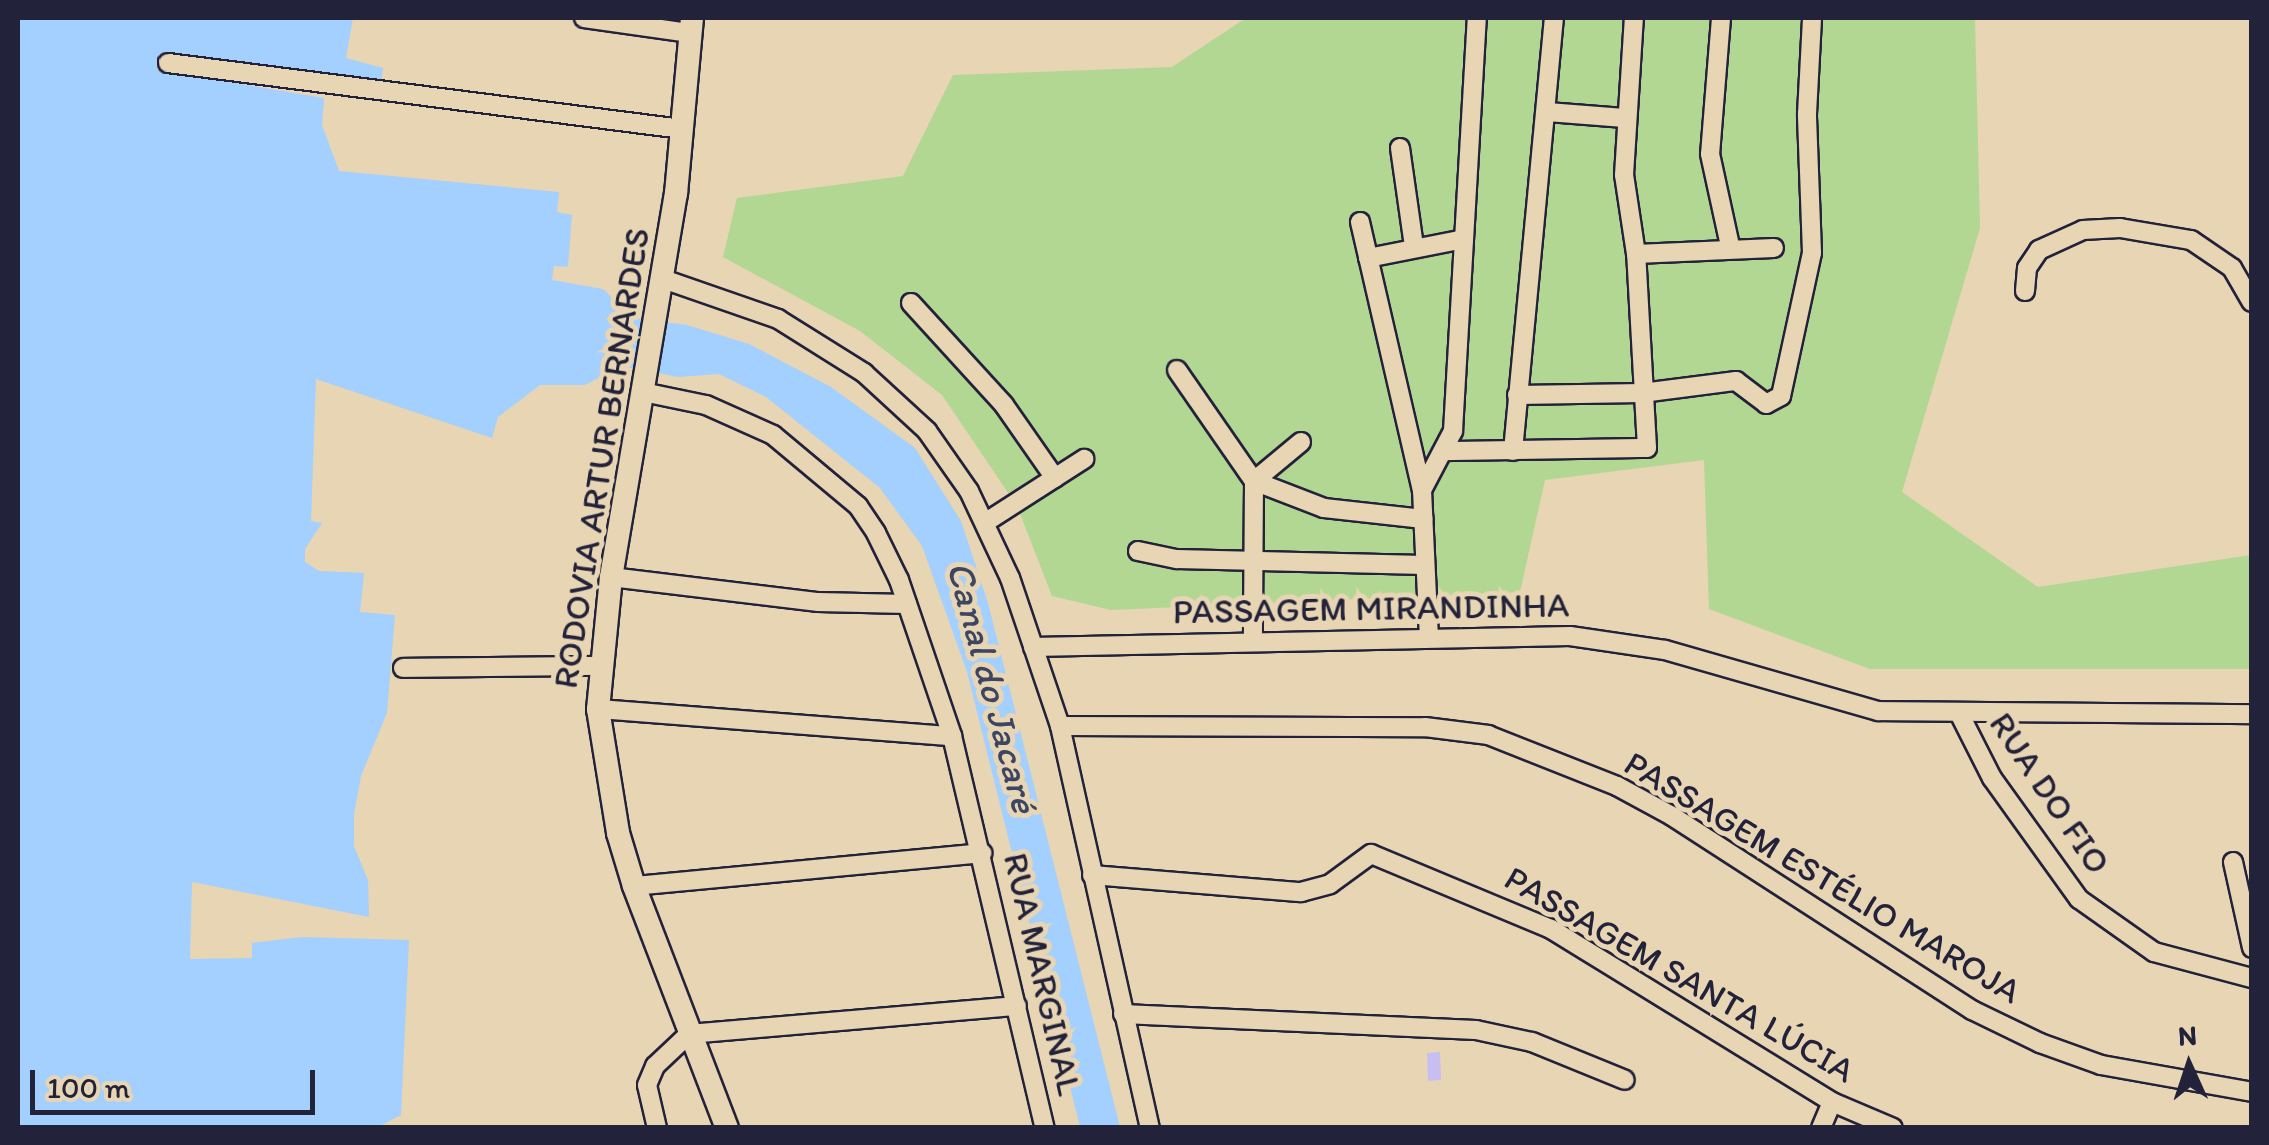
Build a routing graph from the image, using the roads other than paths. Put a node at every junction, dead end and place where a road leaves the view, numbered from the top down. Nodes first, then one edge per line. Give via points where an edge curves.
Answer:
1 (584, 18) edge
2 (1477, 18) edge
3 (1554, 18) edge
4 (1634, 18) edge
5 (1720, 18) edge
6 (1812, 18) edge
7 (691, 25) edge
8 (168, 64) dead end
9 (1547, 112) junction
10 (1625, 118) junction
11 (682, 129) junction
12 (1400, 148) dead end
13 (1360, 222) dead end
14 (1464, 239) junction
15 (1414, 246) junction
16 (1730, 246) junction
17 (1774, 248) dead end
18 (1636, 254) junction
19 (1368, 258) junction
20 (661, 288) junction
21 (2026, 291) dead end
22 (911, 302) dead end
23 (2252, 302) edge
24 (1177, 370) dead end
25 (644, 387) junction
26 (1642, 393) junction
27 (1518, 395) junction
28 (1301, 442) dead end
29 (1447, 451) junction
30 (1513, 451) junction
31 (1084, 459) dead end
32 (1055, 478) junction
33 (1254, 481) junction
34 (1422, 490) junction
35 (1423, 519) junction
36 (986, 522) junction
37 (1138, 551) dead end
38 (1251, 561) junction
39 (1424, 564) junction
40 (611, 577) junction
41 (907, 604) junction
42 (1429, 638) junction
43 (1253, 642) junction
44 (1033, 647) junction
45 (599, 666) junction
46 (402, 668) dead end
47 (598, 709) junction
48 (1959, 713) junction
49 (2252, 714) edge
50 (1060, 726) junction
51 (952, 736) junction
52 (982, 853) junction
53 (2232, 862) dead end
54 (1092, 875) junction
55 (634, 886) junction
56 (2252, 948) edge
57 (2252, 978) edge
58 (1017, 1006) junction
59 (1123, 1014) junction
60 (689, 1034) junction
61 (1625, 1080) dead end
62 (2252, 1092) edge
63 (1832, 1102) junction
64 (657, 1128) edge
65 (727, 1128) edge
66 (1045, 1128) edge
67 (1150, 1128) edge
68 (1821, 1128) edge
69 (1893, 1128) edge

1 - 7 street
2 - 14 street
3 - 9 street
4 - 10 street
5 - 16 street via 1710,154
6 - 26 street via 1812,253 1781,396 1766,404 1736,381
7 - 11 main road, RODOVIA ARTUR BERNARDES
8 - 11 street
9 - 10 street
9 - 27 street
10 - 18 street via 1624,175
11 - 20 main road, RODOVIA ARTUR BERNARDES
12 - 15 street
13 - 19 street
14 - 15 street
14 - 29 street
15 - 19 street
16 - 17 street
16 - 18 street
18 - 26 street
19 - 34 street
20 - 25 main road, RODOVIA ARTUR BERNARDES
20 - 36 street via 778,319 864,373 936,442
21 - 23 street via 2027,268 2039,250 2084,230 2120,228 2191,240 2232,268
22 - 32 street via 1004,405
24 - 33 street
25 - 40 main road, RODOVIA ARTUR BERNARDES
25 - 41 street, RUA MARGINAL via 721,411 810,461 858,506
26 - 27 street
26 - 30 street via 1644,451
27 - 30 street
28 - 33 street
29 - 30 street
29 - 34 street
31 - 32 street
32 - 36 street
33 - 35 street via 1324,508
33 - 38 street
34 - 35 street
35 - 39 street
36 - 44 street
37 - 38 street via 1177,560
38 - 39 street
38 - 43 street
39 - 42 street
40 - 41 street via 818,602
40 - 45 main road, RODOVIA ARTUR BERNARDES
41 - 51 street, RUA MARGINAL
42 - 43 street, PASSAGEM MIRANDINHA
42 - 48 street, PASSAGEM MIRANDINHA via 1624,641 1864,709
43 - 44 street, PASSAGEM MIRANDINHA
44 - 50 street
45 - 46 street
45 - 47 main road, RODOVIA ARTUR BERNARDES
47 - 51 street
47 - 55 main road, RODOVIA ARTUR BERNARDES
48 - 49 street, PASSAGEM MIRANDINHA
48 - 57 street, RUA DO FIO via 1992,778 2079,899 2154,952
50 - 54 street
50 - 62 street, PASSAGEM ESTÉLIO MAROJA via 1425,726 1488,735 1617,786 1672,816 1972,1010 2040,1043 2101,1065
51 - 52 street, RUA MARGINAL
52 - 55 street
52 - 58 street, RUA MARGINAL
53 - 56 street
54 - 59 street
54 - 63 street, PASSAGEM SANTA LÚCIA via 1300,892 1330,884 1371,854 1552,929
55 - 60 main road, RODOVIA ARTUR BERNARDES
58 - 60 street
58 - 66 street, RUA MARGINAL
59 - 61 street via 1476,1030 1532,1042
59 - 67 street
60 - 64 street via 655,1066 647,1085
60 - 65 main road, RODOVIA ARTUR BERNARDES
63 - 68 street
63 - 69 street, PASSAGEM SANTA LÚCIA

